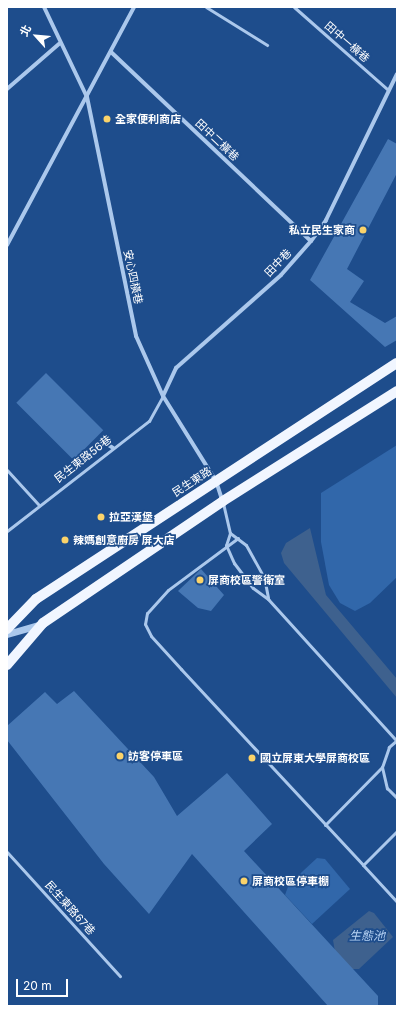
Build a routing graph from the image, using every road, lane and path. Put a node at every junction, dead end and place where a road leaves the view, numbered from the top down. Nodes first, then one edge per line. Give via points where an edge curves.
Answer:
1 (44, 7) edge
2 (134, 7) edge
3 (206, 7) edge
4 (294, 7) edge
5 (59, 44) junction
6 (267, 45) dead end
7 (111, 52) junction
8 (397, 74) edge
9 (7, 88) edge
10 (388, 90) junction
11 (87, 97) junction
12 (311, 241) junction
13 (7, 245) edge
14 (397, 363) edge
15 (397, 391) edge
16 (163, 396) junction
17 (113, 448) junction
18 (79, 463) dead end
19 (7, 470) edge
20 (216, 481) junction
21 (223, 501) junction
22 (39, 505) junction
23 (7, 531) edge
24 (230, 533) junction
25 (238, 538) junction
26 (226, 546) junction
27 (268, 599) junction
28 (43, 623) junction
29 (7, 629) edge
30 (7, 634) edge
31 (7, 665) edge
32 (397, 740) edge
33 (382, 767) junction
34 (397, 798) edge
35 (325, 825) junction
36 (397, 831) edge
37 (7, 852) edge
38 (363, 865) junction
39 (397, 902) edge
40 (120, 976) dead end

1 - 5 street, 安心四橫巷
2 - 7 street
3 - 6 lane
4 - 10 lane, 田中一橫巷
5 - 9 street
5 - 11 street, 安心四橫巷
7 - 11 street
7 - 12 street, 田中二橫巷
8 - 10 street, 田中巷
10 - 12 street, 田中巷 via 326,220
11 - 13 street
11 - 16 street, 安心四橫巷 via 136,336
12 - 16 street, 田中巷 via 281,275 176,368
14 - 20 main road, 民生東路
15 - 21 main road
16 - 17 lane, 民生東路56巷 via 149,421
16 - 20 street, 安心四橫巷
17 - 18 street via 102,441
17 - 22 lane, 民生東路56巷
19 - 22 lane
20 - 21 street, 安心四橫巷
20 - 29 main road, 民生東路 via 36,600
21 - 24 lane
21 - 28 main road
22 - 23 lane, 民生東路56巷
24 - 25 lane
24 - 26 lane
25 - 26 lane
25 - 27 lane via 264,577
26 - 27 lane via 253,588
26 - 35 lane via 154,602 147,613 145,624 166,653
27 - 32 lane
28 - 30 street
28 - 31 main road
32 - 33 lane via 384,756
33 - 34 lane via 387,788
33 - 35 lane
35 - 38 lane
36 - 38 lane
37 - 40 lane, 民生東路67巷
38 - 39 lane

